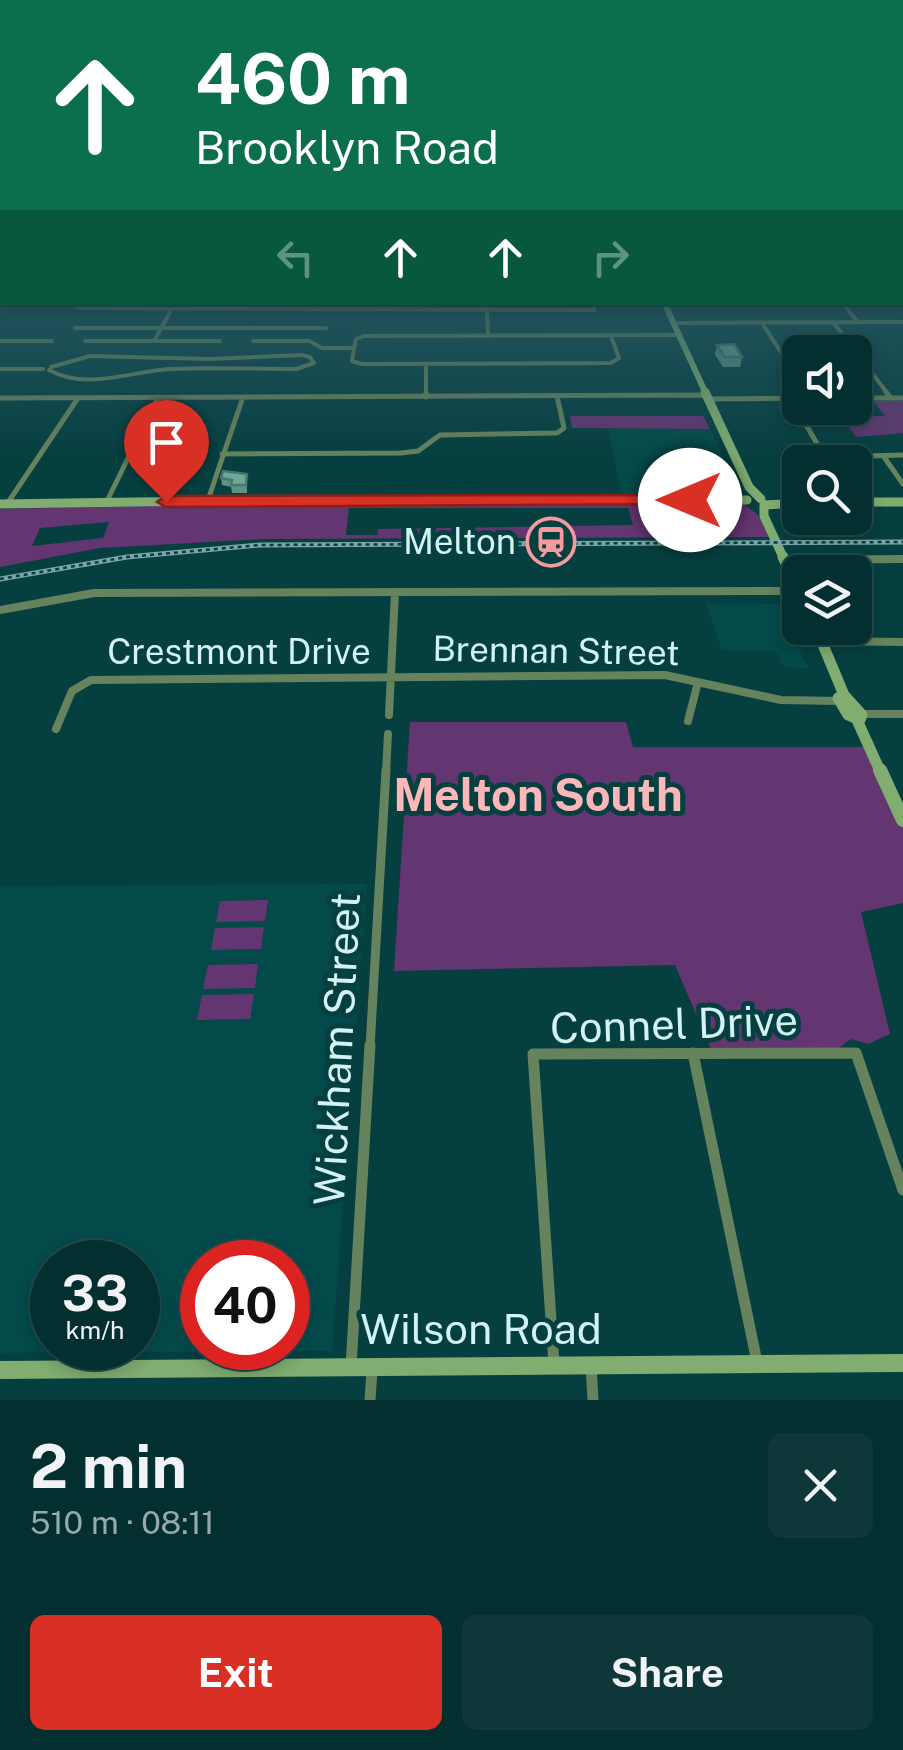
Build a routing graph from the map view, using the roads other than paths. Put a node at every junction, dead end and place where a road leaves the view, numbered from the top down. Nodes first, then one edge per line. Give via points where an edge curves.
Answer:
1 (160, 330) edge
2 (488, 330) edge
3 (676, 330) edge
4 (767, 330) edge
5 (839, 330) edge
6 (678, 334) junction
7 (488, 336) junction
8 (611, 336) junction
9 (0, 341) edge
10 (52, 341) dead end
11 (85, 341) dead end
12 (154, 341) junction
13 (220, 341) dead end
14 (253, 341) dead end
15 (354, 348) junction
16 (782, 353) edge
17 (426, 364) junction
18 (0, 369) edge
19 (47, 369) junction
20 (557, 396) junction
21 (426, 397) junction
22 (708, 397) junction
23 (0, 398) edge
24 (78, 398) junction
25 (158, 398) junction
26 (243, 398) junction
27 (782, 398) edge
28 (872, 398) edge
29 (891, 398) junction
30 (903, 398) edge
31 (806, 425) edge
32 (222, 454) junction
33 (903, 455) edge
34 (884, 457) junction
35 (903, 484) edge
36 (750, 487) junction
37 (209, 500) junction
38 (748, 502) junction
39 (872, 502) edge
40 (903, 502) edge
41 (106, 503) junction
42 (4, 504) edge
43 (782, 504) edge
44 (764, 505) junction
45 (782, 555) edge
46 (872, 559) edge
47 (903, 559) edge
48 (395, 592) junction
49 (782, 592) edge
50 (0, 610) edge
51 (872, 642) edge
52 (903, 642) edge
53 (823, 645) edge
54 (391, 679) junction
55 (698, 682) junction
56 (842, 698) junction
57 (903, 714) edge
58 (389, 715) dead end
59 (859, 717) junction
60 (688, 720) dead end
61 (56, 729) dead end
62 (388, 734) dead end
63 (903, 820) edge
64 (693, 1053) junction
65 (903, 1190) edge
66 (903, 1363) edge
67 (554, 1364) junction
68 (757, 1364) junction
69 (590, 1365) junction
70 (362, 1367) junction
71 (0, 1370) edge
72 (370, 1400) edge
73 (594, 1400) edge

1 - 12 street
2 - 7 street
3 - 6 street
4 - 16 street
5 - 29 street
6 - 8 street
6 - 22 street
7 - 8 street
7 - 15 street via 364,336
8 - 17 street via 619,358 610,363
9 - 10 street
11 - 12 street
12 - 13 street
14 - 15 street
15 - 17 street via 355,363
17 - 21 street
18 - 19 street
19 - 19 street via 90,356 301,355 314,363 296,369 162,369 122,377 58,378
20 - 21 street
20 - 22 street
20 - 32 street via 564,428 557,433 440,435 418,451 401,453
21 - 26 street
22 - 27 street
22 - 36 street
23 - 24 street
24 - 25 street
24 - 42 street
25 - 26 street
25 - 41 street
26 - 32 street
28 - 29 street
29 - 30 street
31 - 34 street via 825,457
32 - 37 street
33 - 34 street
34 - 35 street
36 - 38 street
36 - 44 street
37 - 38 street
37 - 41 street
38 - 44 street
38 - 44 street
39 - 40 street
41 - 42 street
43 - 44 street
44 - 45 street
46 - 47 street
48 - 49 street
48 - 50 street via 94,593
48 - 54 street
51 - 52 street
53 - 56 street
54 - 55 street, Brennan Street via 665,674
54 - 58 street
54 - 61 street, Crestmont Drive via 91,680 72,692
55 - 56 street, Brennan Street via 781,700
55 - 60 street
56 - 59 street
57 - 59 street
59 - 63 street
62 - 70 street, Wickham Street
64 - 65 street, Connel Drive via 856,1053
64 - 67 street, Connel Drive via 533,1054
64 - 68 street
66 - 68 street, Wilson Road
67 - 69 street, Wilson Road
67 - 70 street, Wilson Road
68 - 69 street, Wilson Road
69 - 73 street
70 - 71 street, Wilson Road
70 - 72 street, Wickham Street

